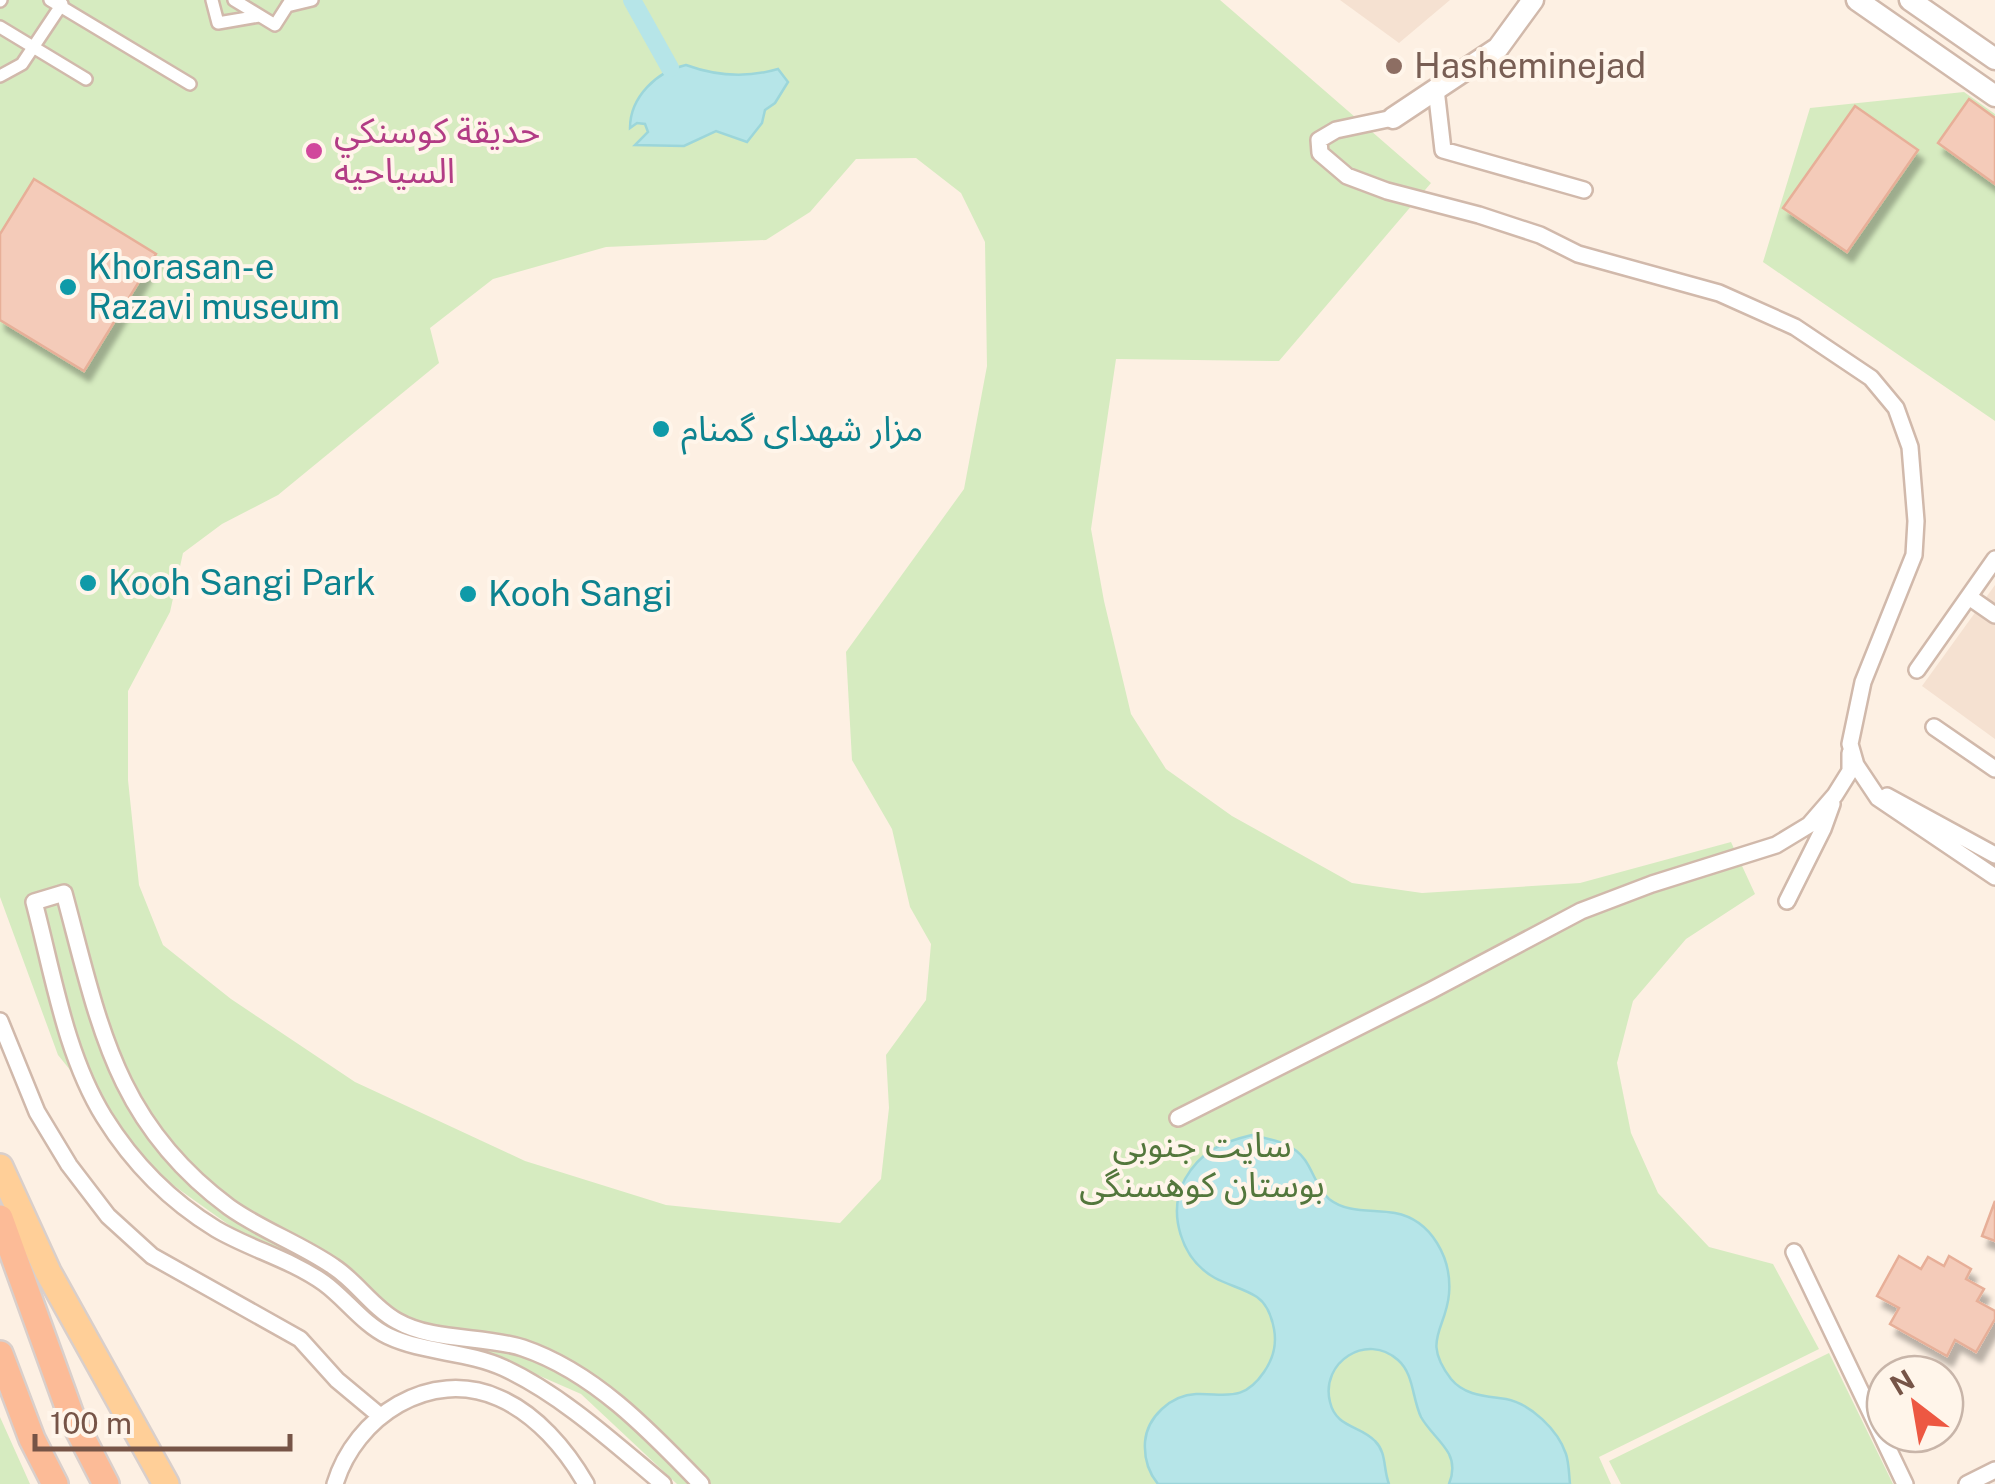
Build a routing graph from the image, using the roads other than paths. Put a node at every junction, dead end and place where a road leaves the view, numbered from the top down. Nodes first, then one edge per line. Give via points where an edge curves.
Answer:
1 (212, 0) edge
2 (234, 0) edge
3 (312, 0) edge
4 (1533, 0) edge
5 (1857, 0) edge
6 (1910, 0) edge
7 (58, 2) edge
8 (289, 3) edge
9 (260, 16) junction
10 (0, 27) edge
11 (35, 48) junction
12 (1995, 59) edge
13 (0, 76) edge
14 (86, 79) dead end
15 (190, 84) dead end
16 (1436, 89) junction
17 (1995, 96) edge
18 (1392, 118) joint
19 (1584, 190) dead end
20 (1995, 559) edge
21 (1969, 596) junction
22 (1995, 615) edge
23 (1917, 670) dead end
24 (1934, 728) dead end
25 (1850, 744) junction
26 (1995, 769) edge
27 (1835, 796) junction
28 (1995, 854) edge
29 (1995, 877) edge
30 (1787, 901) dead end
31 (0, 1021) edge
32 (1178, 1118) dead end
33 (0, 1167) edge
34 (0, 1218) edge
35 (1794, 1252) dead end
36 (84, 1339) junction
37 (0, 1354) edge
38 (380, 1415) junction
39 (1995, 1470) edge
40 (55, 1484) edge
41 (106, 1484) edge
42 (166, 1484) edge
43 (186, 1484) edge
44 (335, 1484) edge
45 (586, 1484) edge
46 (663, 1484) edge
47 (702, 1484) edge
48 (1905, 1484) edge
49 (1967, 1484) edge

1 - 9 street via 218,23
2 - 9 street
3 - 8 street
4 - 16 street via 1498,48
5 - 17 street
6 - 12 street
7 - 11 street
7 - 15 street
8 - 9 street via 275,25
10 - 11 street
11 - 13 street
11 - 14 street
16 - 18 street
16 - 19 street via 1443,150
18 - 25 street via 1336,130 1319,140 1320,154 1347,176 1387,191 1720,293 1794,328 1871,378 1896,408 1910,447 1914,555 1863,682
20 - 21 street
21 - 22 street
21 - 23 street
24 - 26 street
25 - 27 street via 1850,771
25 - 28 street via 1884,794
25 - 29 street via 1878,798
27 - 30 street
27 - 32 street via 1809,825 1776,845 1581,911
31 - 38 street via 37,1112 108,1216 152,1256 300,1339
33 - 36 main road
34 - 41 highway via 72,1418
35 - 48 street
36 - 42 main road
36 - 43 main road
37 - 40 highway
38 - 44 street via 350,1449
38 - 45 street via 430,1392 498,1397 540,1424
39 - 49 street
46 - 47 street via 557,1400 506,1369 386,1335 325,1284 216,1229 170,1196 132,1159 76,1058 34,902 64,894 106,1048 130,1098 157,1139 230,1207 336,1268 397,1321 521,1348 577,1372

